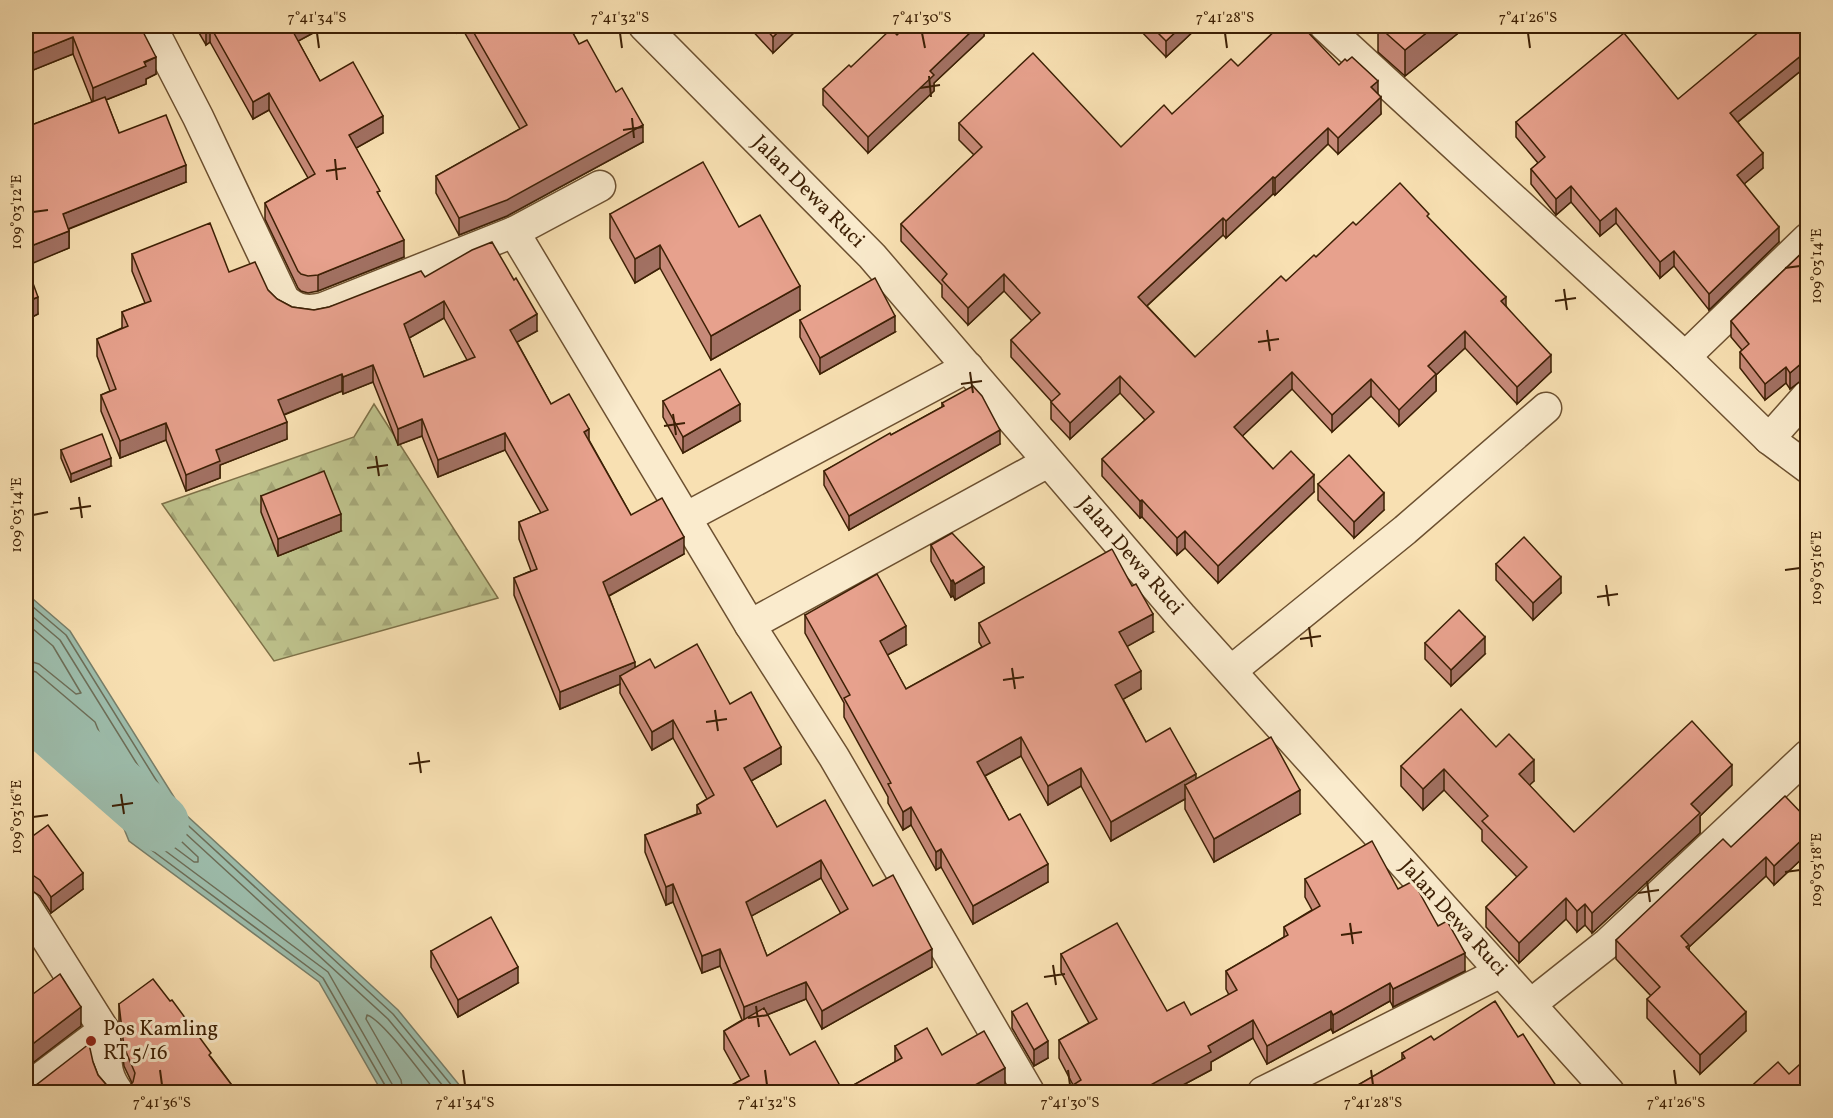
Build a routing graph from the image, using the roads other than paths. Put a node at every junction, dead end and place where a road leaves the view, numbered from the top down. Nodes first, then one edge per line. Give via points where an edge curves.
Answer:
1 (151, 26) edge
2 (644, 26) edge
3 (1325, 26) edge
4 (600, 186) dead end
5 (514, 232) junction
6 (1808, 238) edge
7 (1685, 357) junction
8 (968, 368) junction
9 (1808, 395) edge
10 (1546, 408) dead end
11 (1769, 439) junction
12 (1048, 462) junction
13 (1808, 468) edge
14 (687, 517) junction
15 (750, 625) junction
16 (1231, 671) junction
17 (1808, 755) edge
18 (27, 911) edge
19 (1501, 972) junction
20 (1531, 1004) junction
21 (104, 1030) junction
22 (26, 1089) edge
23 (118, 1092) edge
24 (1029, 1092) edge
25 (1263, 1092) edge
26 (1609, 1092) edge

1 - 5 street via 284,299 293,308 323,308
2 - 8 street, Jalan Dewa Ruci via 872,256
3 - 7 street
4 - 5 street
5 - 14 street
6 - 7 street
7 - 11 street
8 - 12 street, Jalan Dewa Ruci
8 - 14 street
9 - 11 street
10 - 16 street via 1405,530
11 - 13 street
12 - 15 street
12 - 16 street, Jalan Dewa Ruci
14 - 15 street
15 - 24 street via 834,757
16 - 19 street, Jalan Dewa Ruci
17 - 20 street via 1608,943
18 - 21 street
19 - 20 street, Jalan Dewa Ruci
19 - 25 street
20 - 26 street, Jalan Dewa Ruci
21 - 22 street
21 - 23 street via 107,1073

